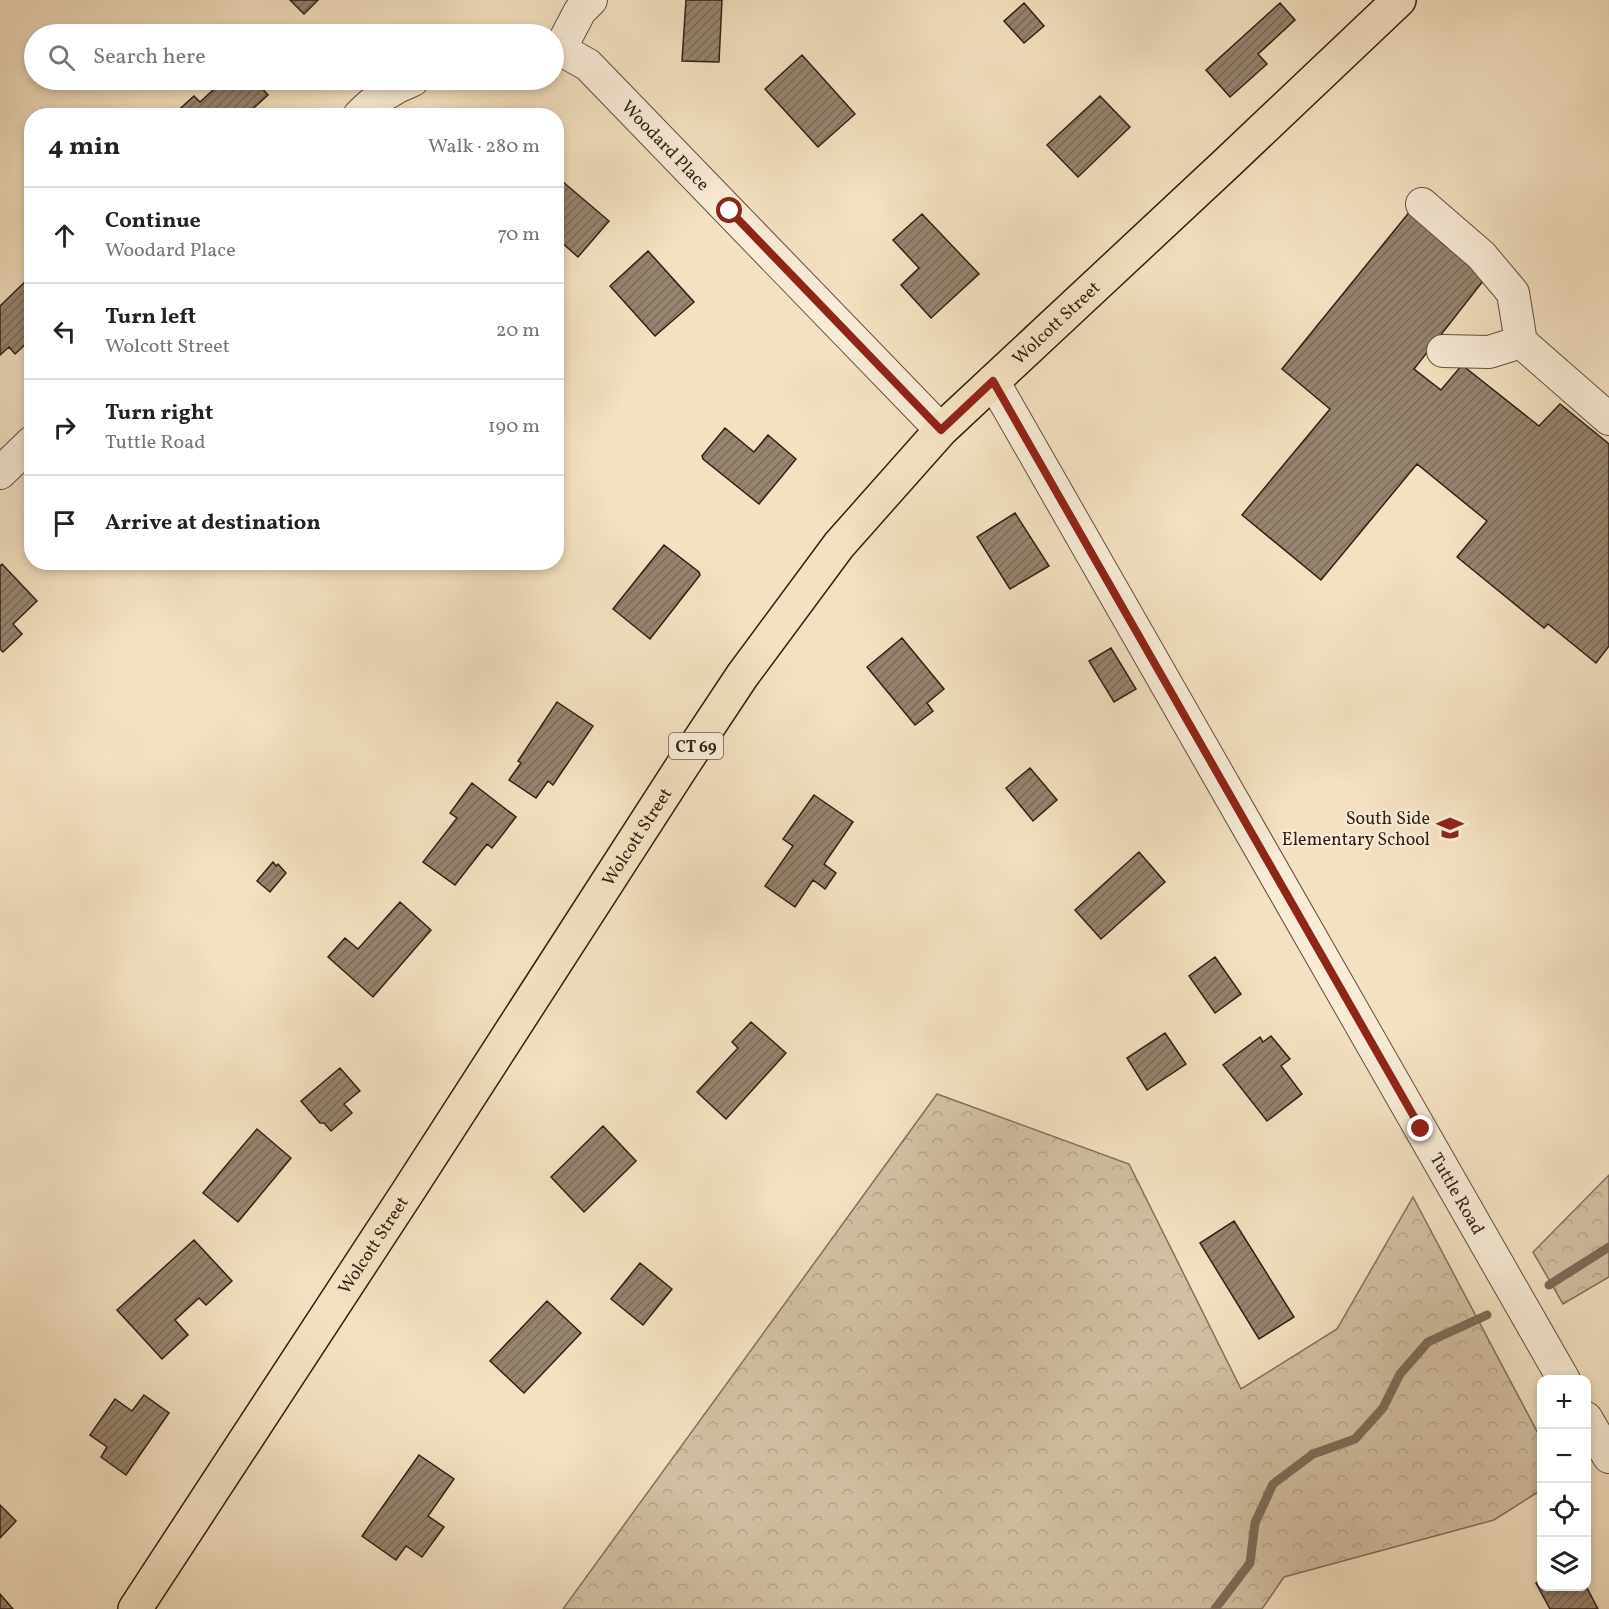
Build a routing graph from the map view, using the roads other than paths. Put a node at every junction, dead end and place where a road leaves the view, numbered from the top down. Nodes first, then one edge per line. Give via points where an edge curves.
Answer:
1 (591, 0) edge
2 (1399, 0) edge
3 (564, 38) edge
4 (564, 53) edge
5 (391, 90) edge
6 (366, 108) edge
7 (1422, 204) dead end
8 (1521, 342) junction
9 (1443, 351) dead end
10 (993, 381) junction
11 (1609, 419) edge
12 (941, 430) junction
13 (24, 450) edge
14 (0, 473) edge
15 (1561, 1375) edge
16 (1591, 1425) edge
17 (1609, 1457) edge
18 (135, 1609) edge

1 - 3 street
2 - 10 main road, Wolcott Street / CT 69
4 - 12 street, Woodard Place via 588,65
5 - 6 street
7 - 8 street via 1481,255 1513,293
8 - 9 street via 1489,352
8 - 11 street
10 - 12 main road, Wolcott Street / CT 69
10 - 15 street, Tuttle Road
12 - 18 main road, Wolcott Street / CT 69 via 839,545 742,676
13 - 14 street
16 - 17 street

